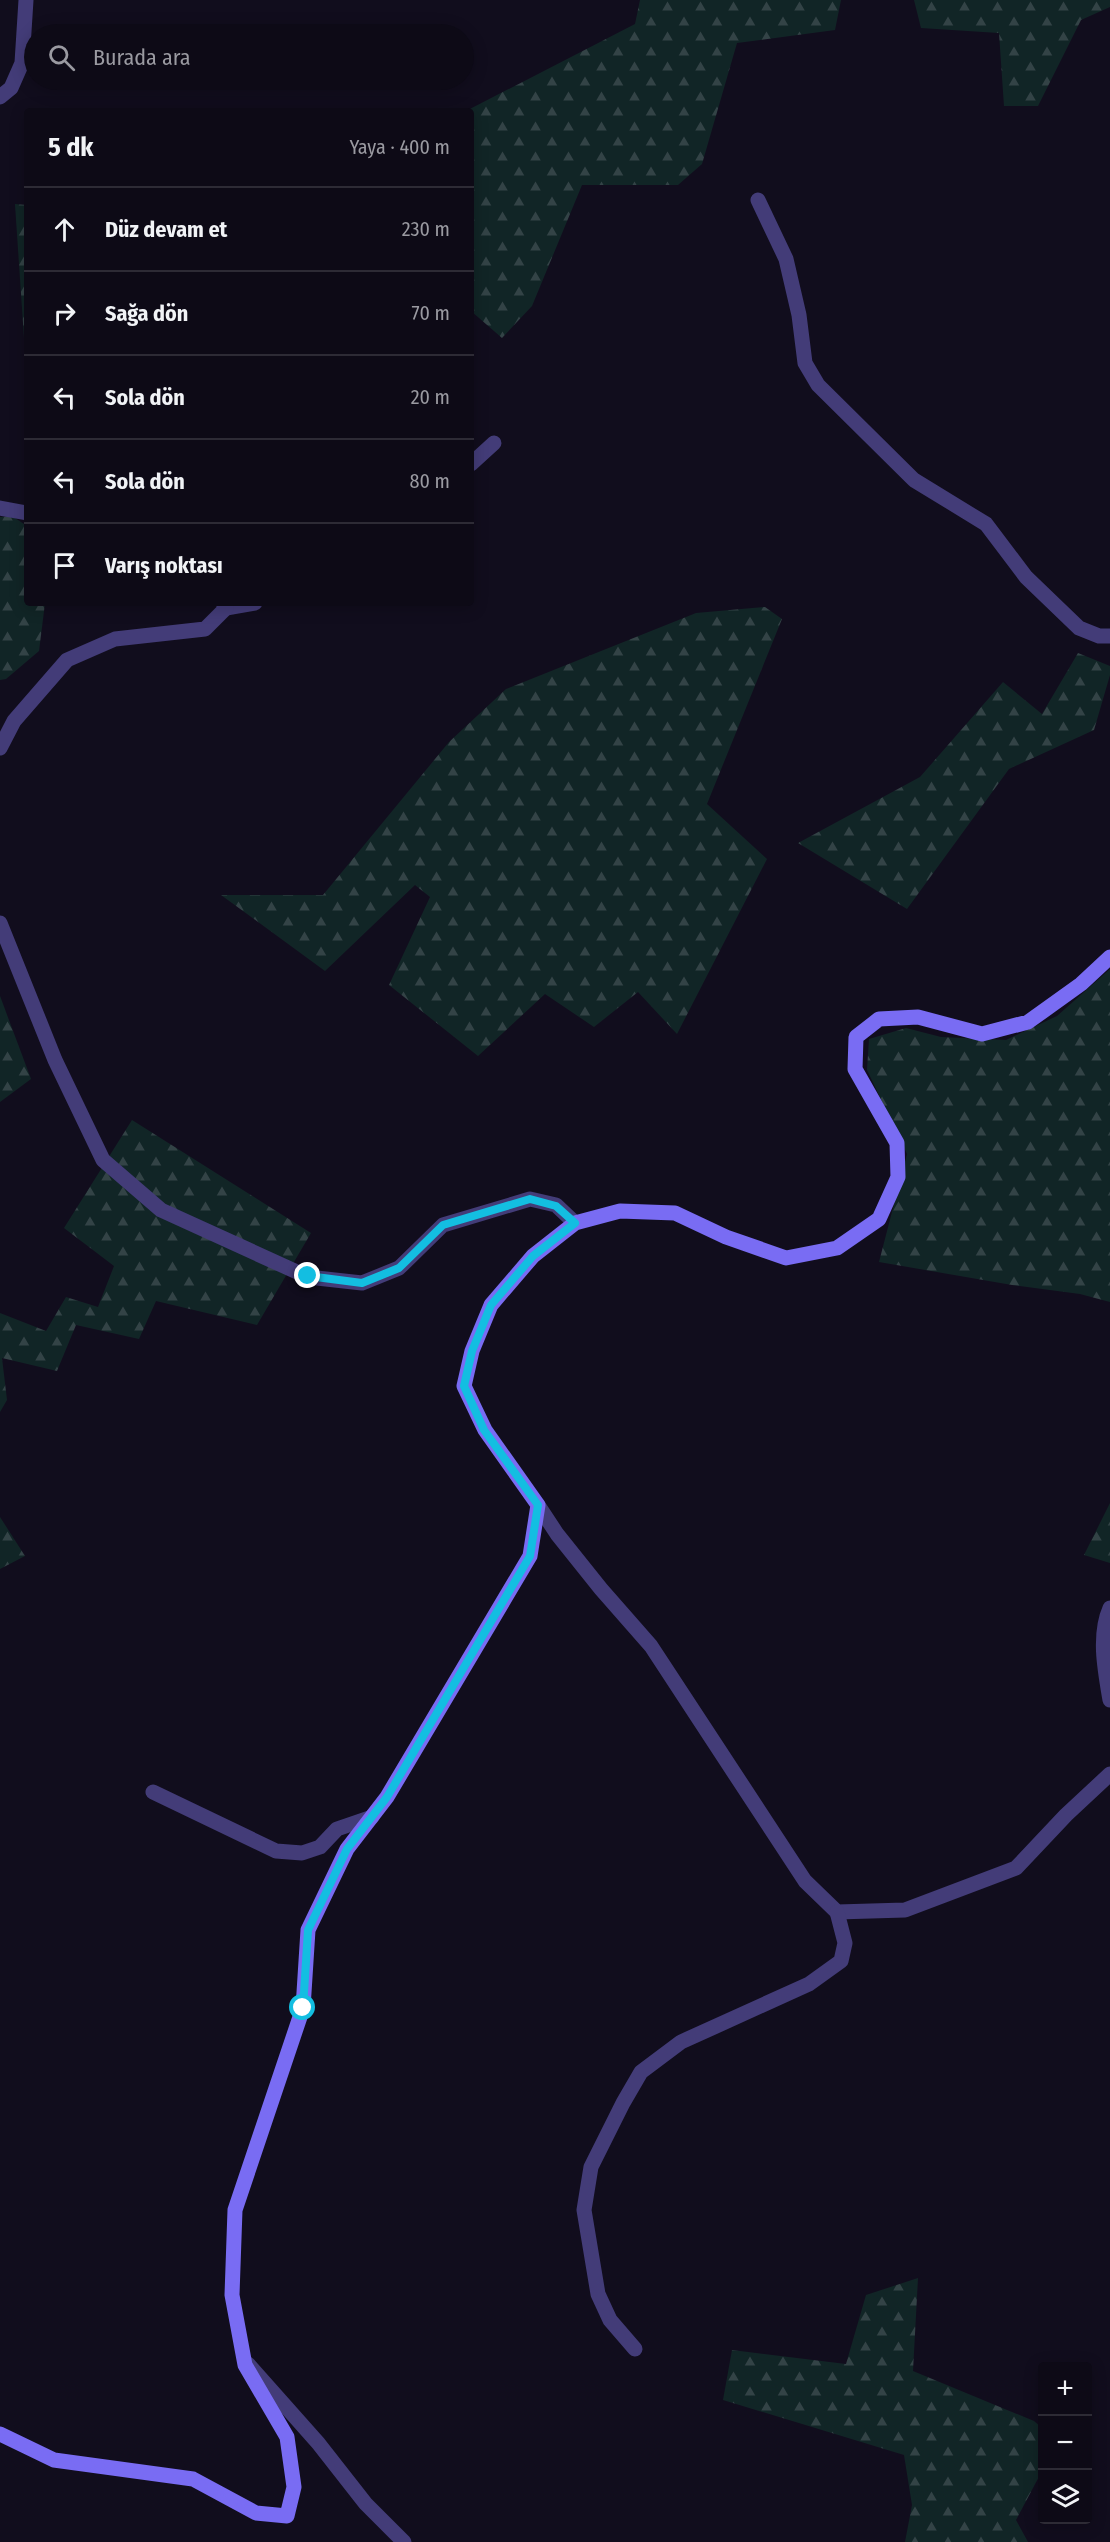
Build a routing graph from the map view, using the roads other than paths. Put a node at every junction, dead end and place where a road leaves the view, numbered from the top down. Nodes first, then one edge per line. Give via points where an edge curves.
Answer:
1 (26, 0) edge
2 (24, 24) edge
3 (24, 32) edge
4 (0, 97) edge
5 (758, 200) dead end
6 (494, 443) dead end
7 (474, 461) edge
8 (0, 508) edge
9 (24, 512) edge
10 (225, 606) edge
11 (1110, 636) edge
12 (0, 748) edge
13 (0, 923) edge
14 (1110, 957) edge
15 (575, 1223) junction
16 (538, 1505) junction
17 (1110, 1608) edge
18 (1110, 1700) edge
19 (1110, 1774) edge
20 (153, 1792) dead end
21 (372, 1817) junction
22 (837, 1912) junction
23 (635, 2349) dead end
24 (244, 2360) junction
25 (0, 2434) edge
26 (404, 2542) edge

1 - 2 street
3 - 4 street via 22,63 11,88
5 - 11 street via 786,259 805,363 818,385 915,480 986,524 1026,578 1079,628
6 - 7 street
8 - 9 street
10 - 12 street via 205,629 115,639 67,660 14,721
13 - 15 street via 55,1060 103,1160 161,1210 308,1276 362,1283 399,1268 443,1225 530,1199 556,1206
14 - 15 street via 1081,984 1028,1022 982,1034 918,1017 879,1019 856,1037 855,1069 897,1143 898,1177 879,1219 837,1248 786,1258 726,1237 675,1213 620,1211
15 - 16 street via 533,1256 491,1305 472,1351 464,1386 484,1430
16 - 21 street via 530,1556
16 - 22 street via 601,1589 651,1646 805,1881
17 - 18 street via 1105,1620
19 - 22 street via 1016,1868 905,1910
20 - 21 street via 276,1851 302,1853 320,1847 337,1829
21 - 24 street via 347,1849 308,1930 303,2008 235,2210 232,2295
22 - 23 street via 845,1943 841,1962 809,1984 681,2042 641,2072 591,2167 584,2210 598,2294 610,2320
24 - 25 street via 287,2437 294,2487 287,2516 256,2513 194,2479 54,2460
24 - 26 street via 320,2444 366,2504

